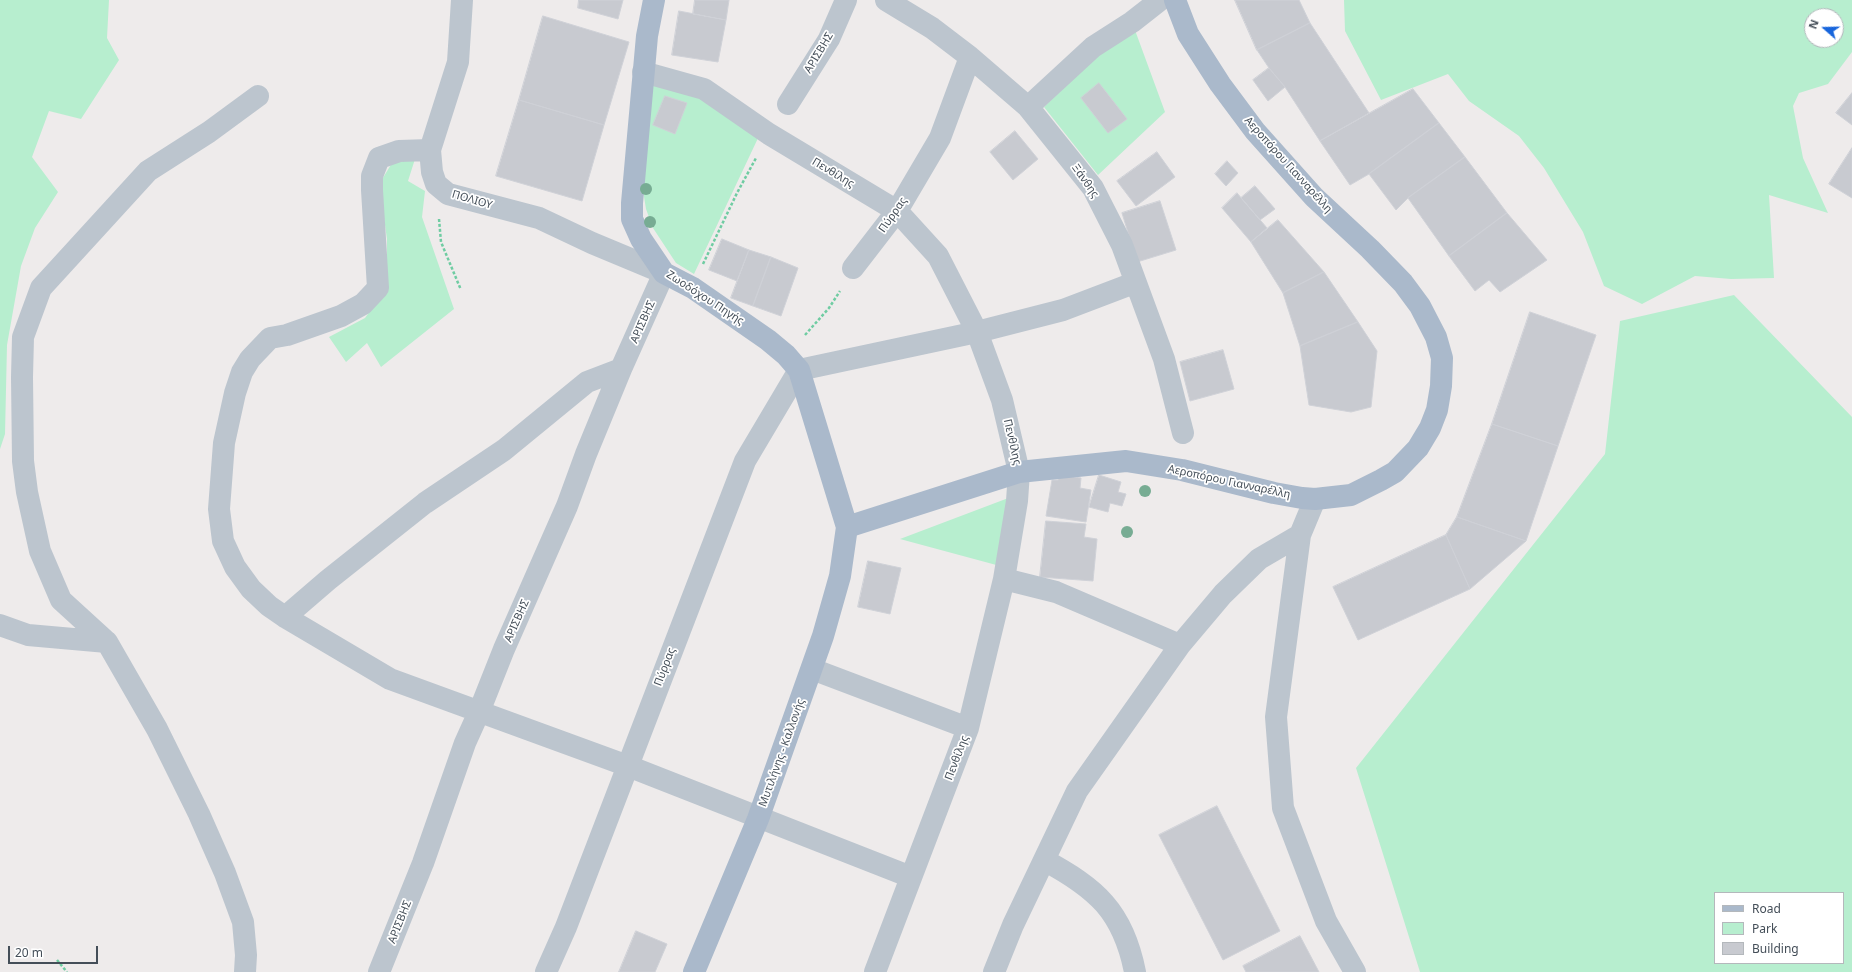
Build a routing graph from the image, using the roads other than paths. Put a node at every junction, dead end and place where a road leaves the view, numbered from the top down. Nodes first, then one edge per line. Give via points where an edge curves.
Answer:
1 (462, 0) edge
2 (654, 0) edge
3 (846, 0) edge
4 (886, 0) edge
5 (1160, 0) edge
6 (1175, 0) edge
7 (970, 57) junction
8 (643, 72) junction
9 (258, 96) dead end
10 (788, 104) dead end
11 (1028, 106) junction
12 (430, 150) junction
13 (897, 212) junction
14 (853, 268) road end
15 (664, 272) junction
16 (1134, 283) junction
17 (977, 332) junction
18 (793, 362) junction
19 (621, 369) junction
20 (1183, 433) dead end
21 (1019, 472) junction
22 (1314, 498) junction
23 (847, 527) junction
24 (1300, 535) junction
25 (1004, 579) junction
26 (285, 617) junction
27 (0, 626) edge
28 (107, 642) junction
29 (1180, 645) junction
30 (812, 669) junction
31 (480, 712) junction
32 (968, 728) junction
33 (628, 766) junction
34 (758, 819) junction
35 (1044, 860) junction
36 (911, 877) junction
37 (245, 972) edge
38 (379, 972) edge
39 (546, 972) edge
40 (694, 972) edge
41 (875, 972) edge
42 (994, 972) edge
43 (1135, 972) edge
44 (1355, 972) edge

1 - 12 street via 458,62
2 - 8 main road, Ζωοδόχου Πηγής
3 - 10 street, ΑΡΙΣΒΗΣ via 829,39
4 - 7 street, Ξάνθης via 932,28
5 - 11 street via 1093,47
6 - 22 main road, Αεροπόρου Γιανναρέλλη via 1188,34 1220,84 1255,131 1314,197 1403,283 1420,306 1436,337 1442,358 1437,410 1418,448 1395,472 1368,487 1351,495
7 - 11 street, Ξάνθης
7 - 13 street, Πύρρας via 940,138
8 - 13 street, Πενθίλης via 704,88 769,134
8 - 15 main road, Ζωοδόχου Πηγής via 632,219
9 - 28 street via 209,132 148,171 42,288 23,337 23,461 40,551 61,600
11 - 16 street, Ξάνθης via 1093,188 1122,245
12 - 15 street, ΠΟΛΙΟΥ via 436,184 448,194 539,218
12 - 26 street via 399,151 379,158 372,176 378,288 363,304 341,316 287,335 270,338 250,359 242,372 235,393 224,443 219,509 223,541 235,567 251,589
13 - 14 street, Πύρρας
13 - 17 street, Πενθίλης via 938,256
15 - 18 main road, Ζωοδόχου Πηγής via 693,288
15 - 19 street, ΑΡΙΣΒΗΣ
16 - 17 street via 1063,310
16 - 20 street, Ξάνθης via 1164,359
17 - 18 street
17 - 21 street, Πενθίλης via 1002,400
18 - 23 main road
18 - 33 street, Πύρρας via 745,461
19 - 26 street via 587,382 504,450 426,503
19 - 31 street, ΑΡΙΣΒΗΣ via 567,506 504,649
21 - 22 main road, Αεροπόρου Γιανναρέλλη via 1126,462 1182,470 1274,493
21 - 23 main road, Αεροπόρου Γιανναρέλλη
21 - 25 street, Πενθίλης via 1017,501
22 - 24 street
23 - 30 main road, Μυτιλήνης - Καλλονής via 840,576
24 - 29 street via 1259,558 1223,594
24 - 44 street via 1276,717 1283,808 1326,921
25 - 29 street via 1056,592
25 - 32 street, Πενθίλης
26 - 31 street via 390,679
27 - 28 street via 28,635
28 - 37 street via 157,729 225,873 243,922
29 - 35 street via 1077,791
30 - 32 street
30 - 34 main road, Μυτιλήνης - Καλλονής
31 - 33 street
31 - 38 street, ΑΡΙΣΒΗΣ via 465,743 423,864
32 - 36 street, Πενθίλης
33 - 34 street
33 - 39 street, Πύρρας
34 - 36 street
34 - 40 main road, Μυτιλήνης - Καλλονής
35 - 42 street
35 - 43 street via 1078,879 1109,907 1118,921
36 - 41 street, Πενθίλης

